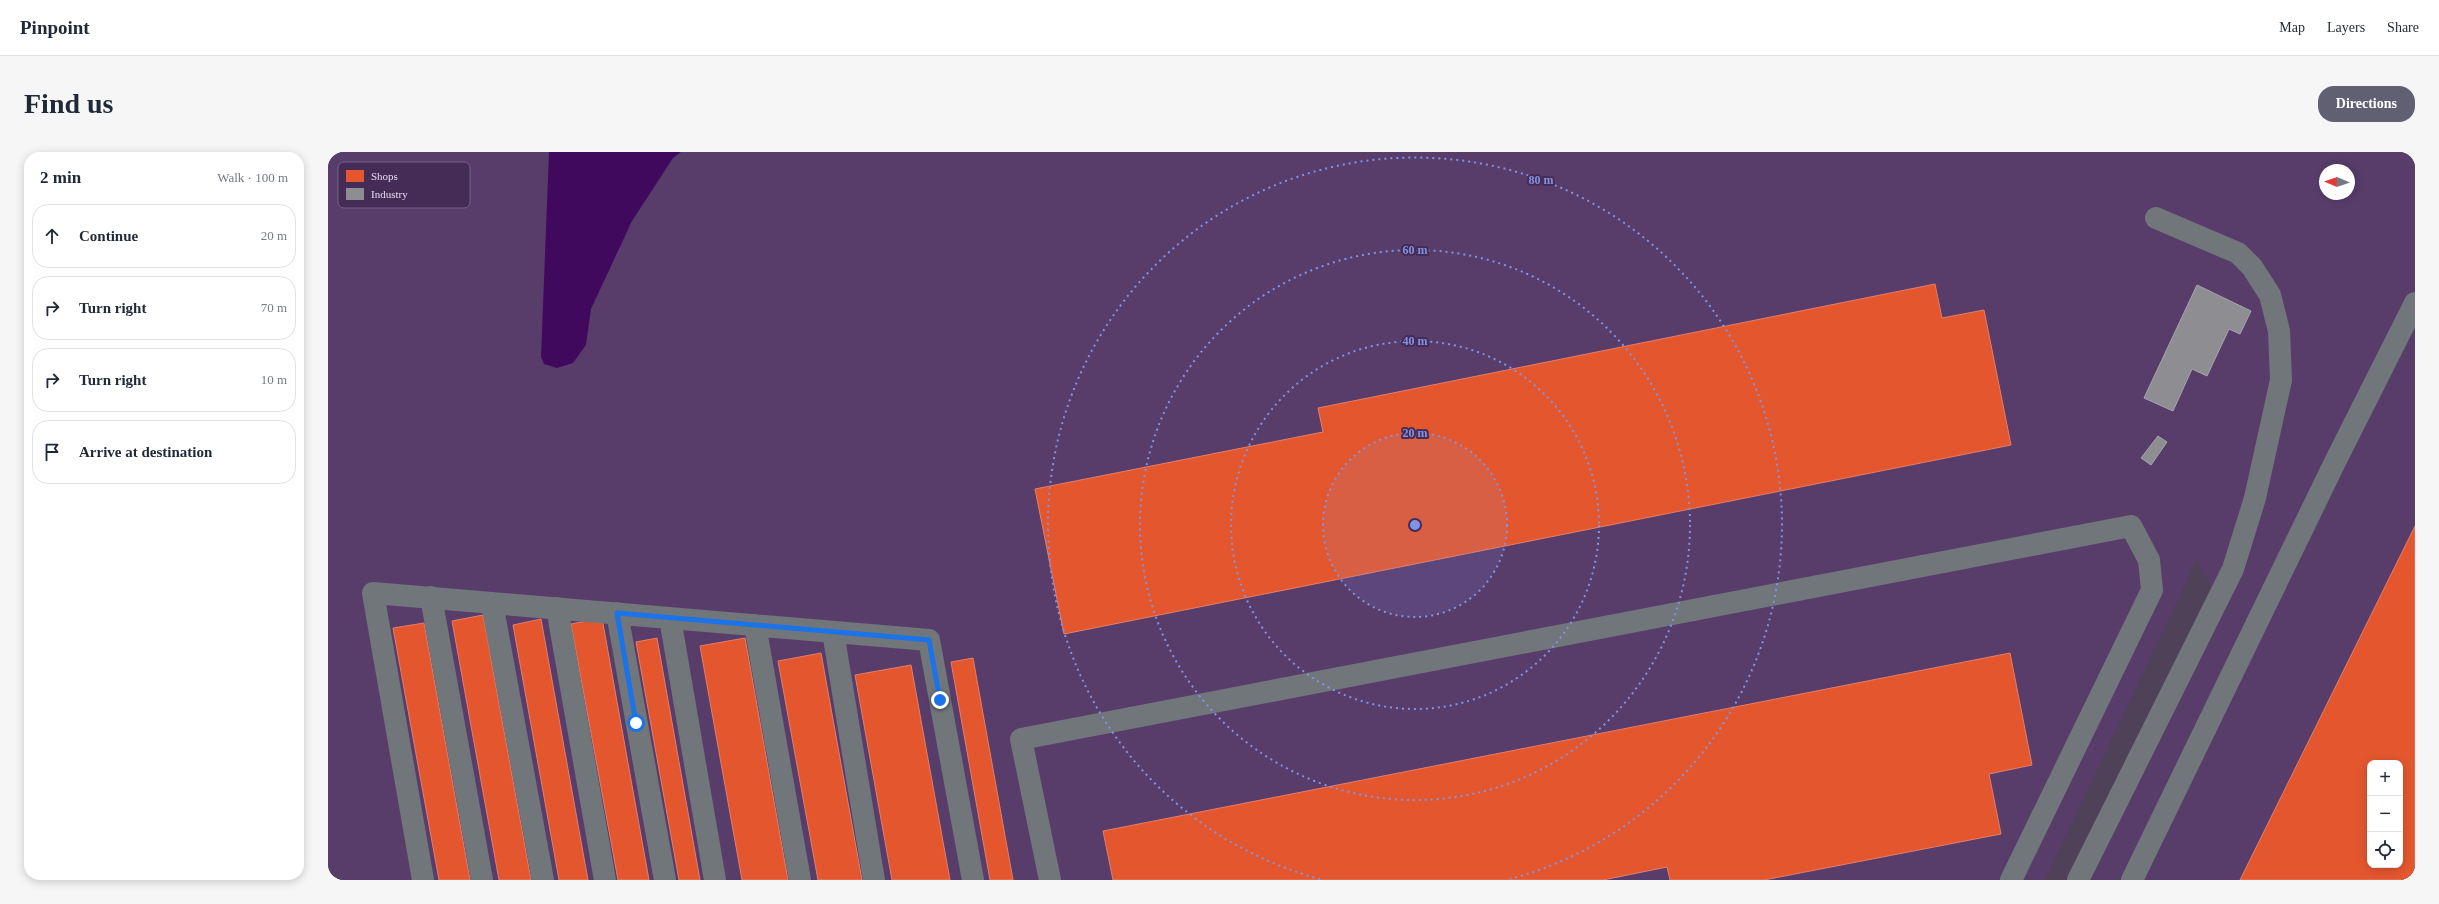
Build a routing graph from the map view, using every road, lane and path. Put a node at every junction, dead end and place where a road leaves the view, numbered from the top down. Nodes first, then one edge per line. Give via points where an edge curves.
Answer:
1 (2156, 218) dead end
2 (2415, 303) edge
3 (431, 597) junction
4 (492, 603) junction
5 (557, 608) junction
6 (617, 613) junction
7 (670, 618) junction
8 (755, 625) junction
9 (833, 632) junction
10 (423, 880) edge
11 (482, 880) edge
12 (543, 880) edge
13 (605, 880) edge
14 (665, 880) edge
15 (715, 880) edge
16 (800, 880) edge
17 (874, 880) edge
18 (973, 880) edge
19 (1050, 880) edge
20 (2012, 880) edge
21 (2078, 880) edge
22 (2132, 880) edge

1 - 21 lane via 2238,253 2252,267 2270,295 2279,331 2280,380 2256,498 2233,569
2 - 22 lane
3 - 4 lane
3 - 10 lane via 373,592
3 - 11 lane
4 - 5 lane
4 - 12 lane
5 - 6 lane
5 - 13 lane
6 - 7 lane
6 - 14 lane
7 - 8 lane
7 - 15 lane
8 - 9 lane
8 - 16 lane
9 - 17 lane
9 - 18 lane via 929,640
19 - 20 lane via 1021,739 2131,526 2149,560 2152,590

